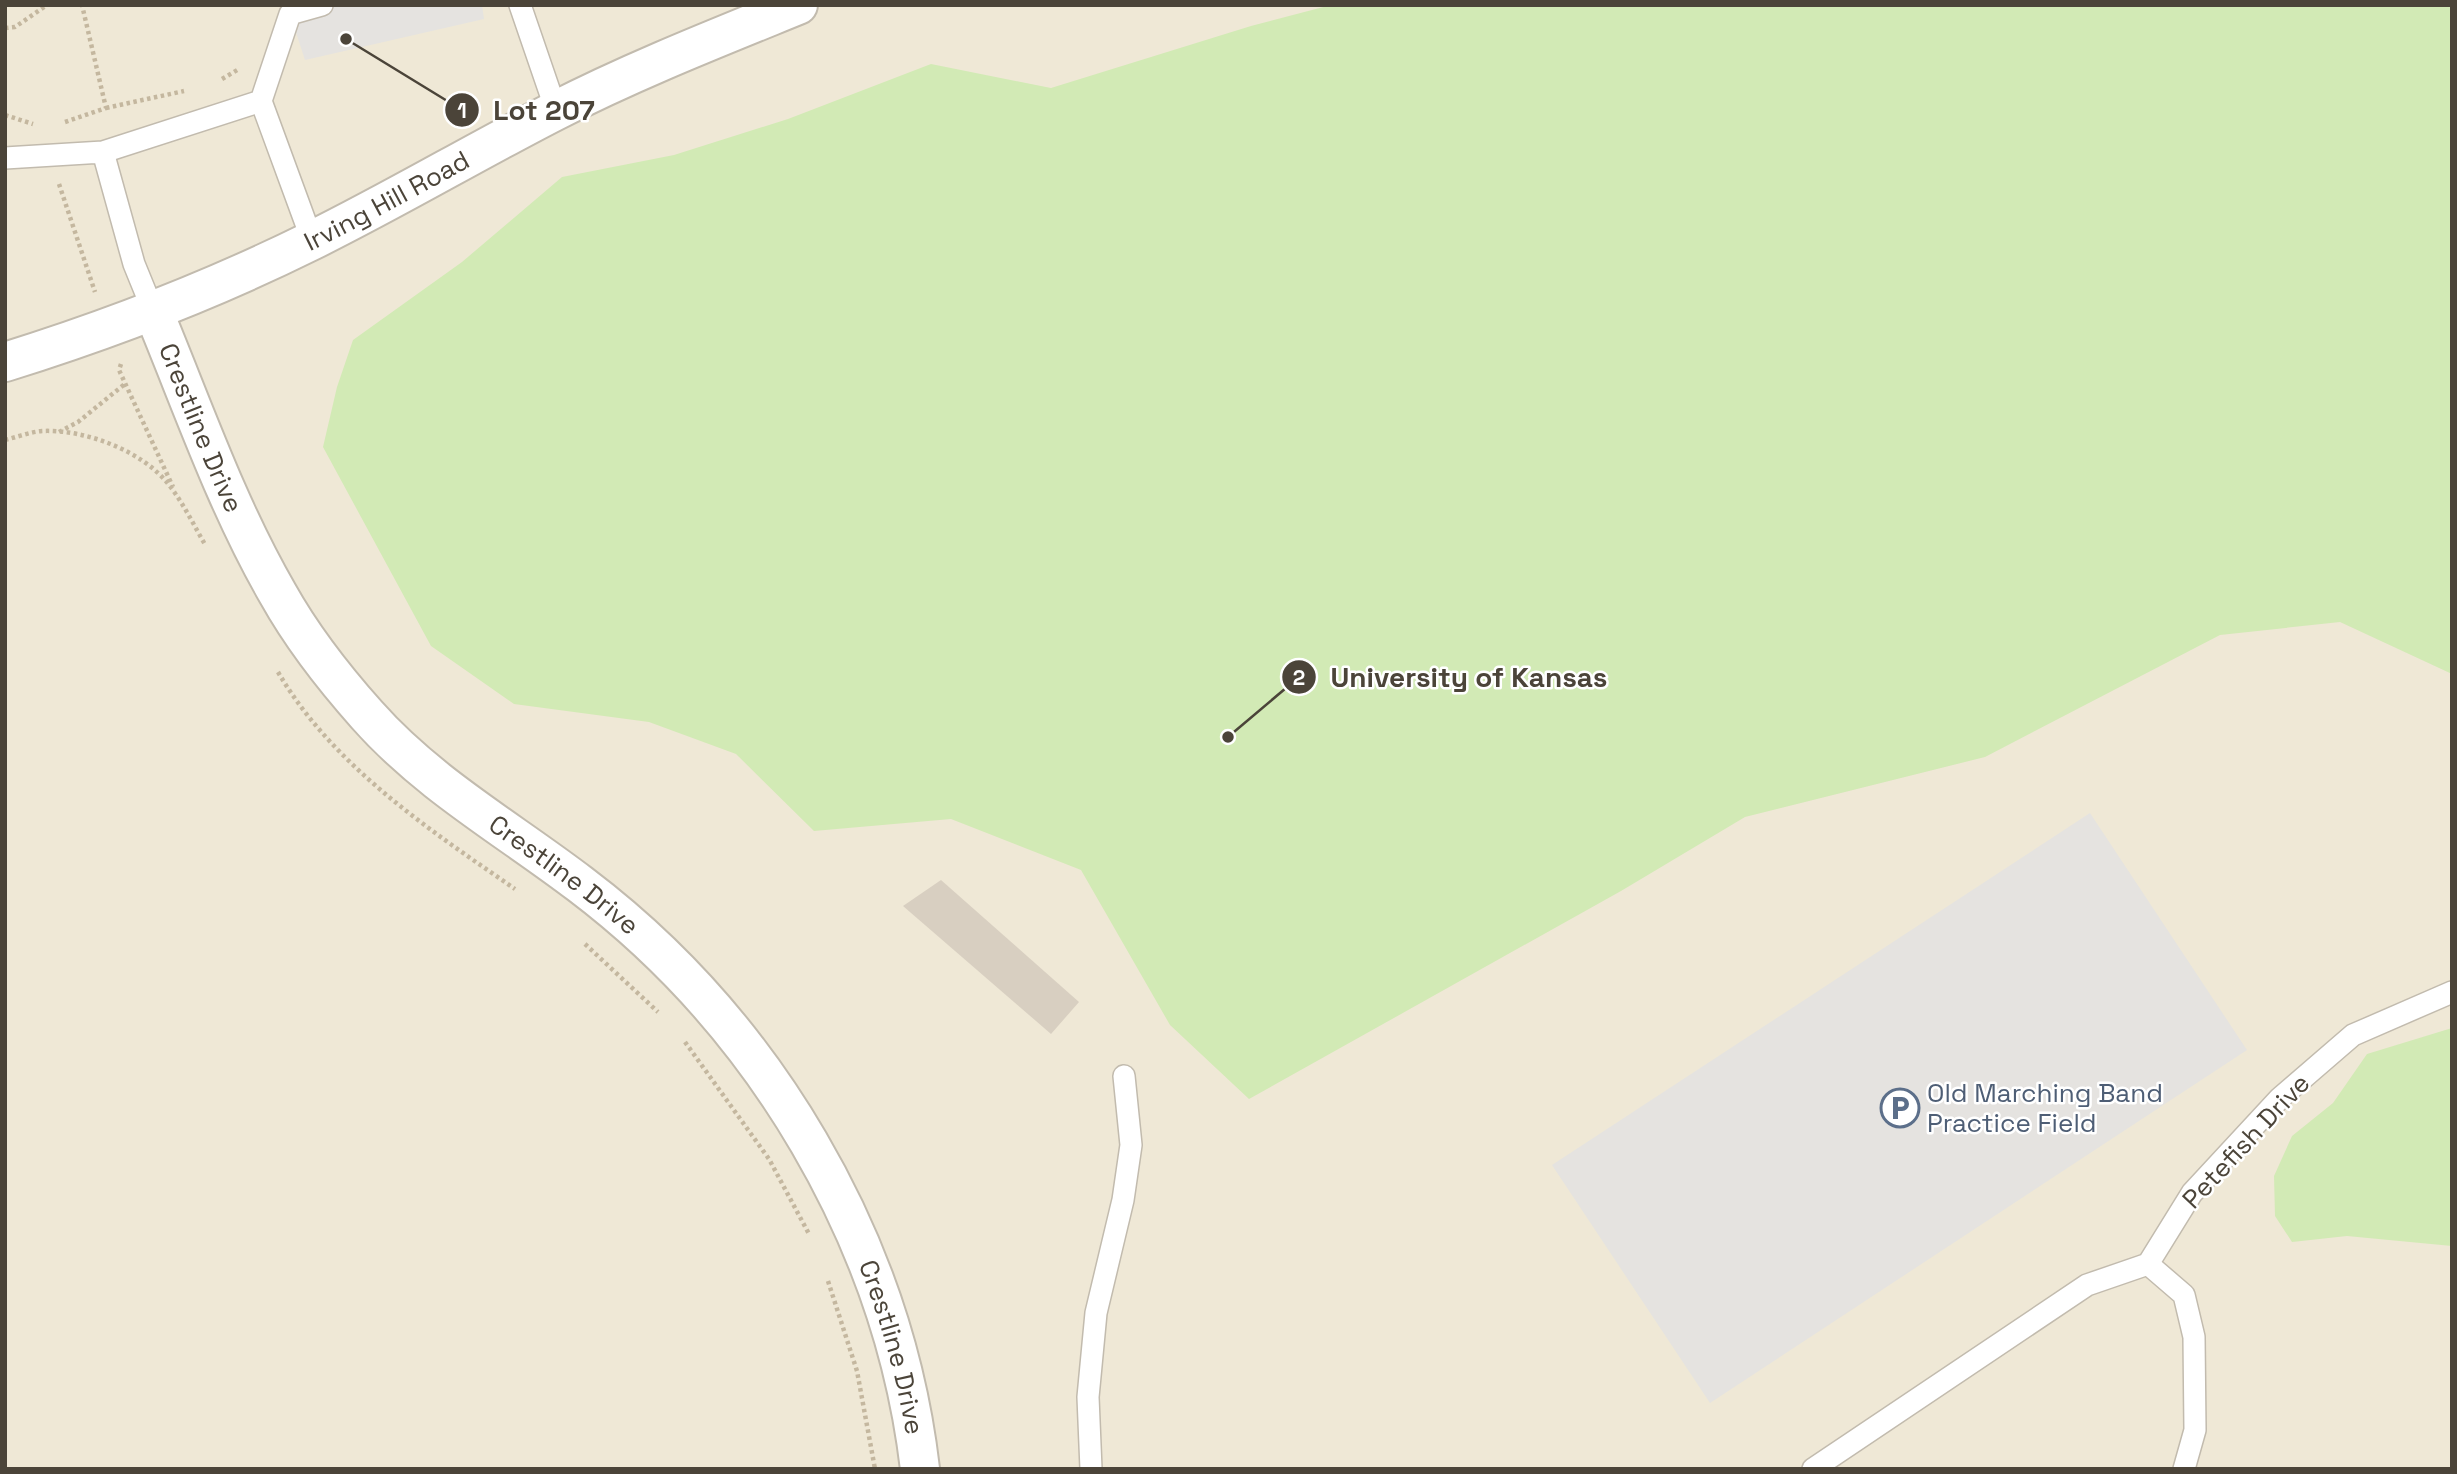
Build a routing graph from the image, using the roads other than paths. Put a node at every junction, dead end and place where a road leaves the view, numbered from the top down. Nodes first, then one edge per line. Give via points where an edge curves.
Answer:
1 (322, 5) edge
2 (520, 5) edge
3 (798, 5) edge
4 (261, 101) junction
5 (556, 110) junction
6 (103, 152) junction
7 (5, 158) edge
8 (312, 240) junction
9 (154, 313) junction
10 (5, 362) edge
11 (2452, 992) edge
12 (1124, 1076) dead end
13 (2148, 1264) junction
14 (920, 1469) edge
15 (1091, 1469) edge
16 (1813, 1469) edge
17 (2184, 1469) edge

1 - 4 lane via 290,14
2 - 5 lane
3 - 5 street, Irving Hill Road
4 - 6 lane
4 - 8 lane
5 - 8 street, Irving Hill Road
6 - 7 lane
6 - 9 lane via 134,264
8 - 9 street, Irving Hill Road
9 - 10 street, Irving Hill Road
9 - 14 street, Crestline Drive via 246,532 279,596 325,664 369,718 430,775 579,883 666,956 776,1088 821,1164 863,1252 895,1339
11 - 13 lane, Petefish Drive via 2353,1035 2280,1098 2192,1193
12 - 15 lane via 1131,1145 1096,1313 1088,1397
13 - 16 lane via 2087,1285
13 - 17 lane via 2184,1295 2194,1337 2195,1430

